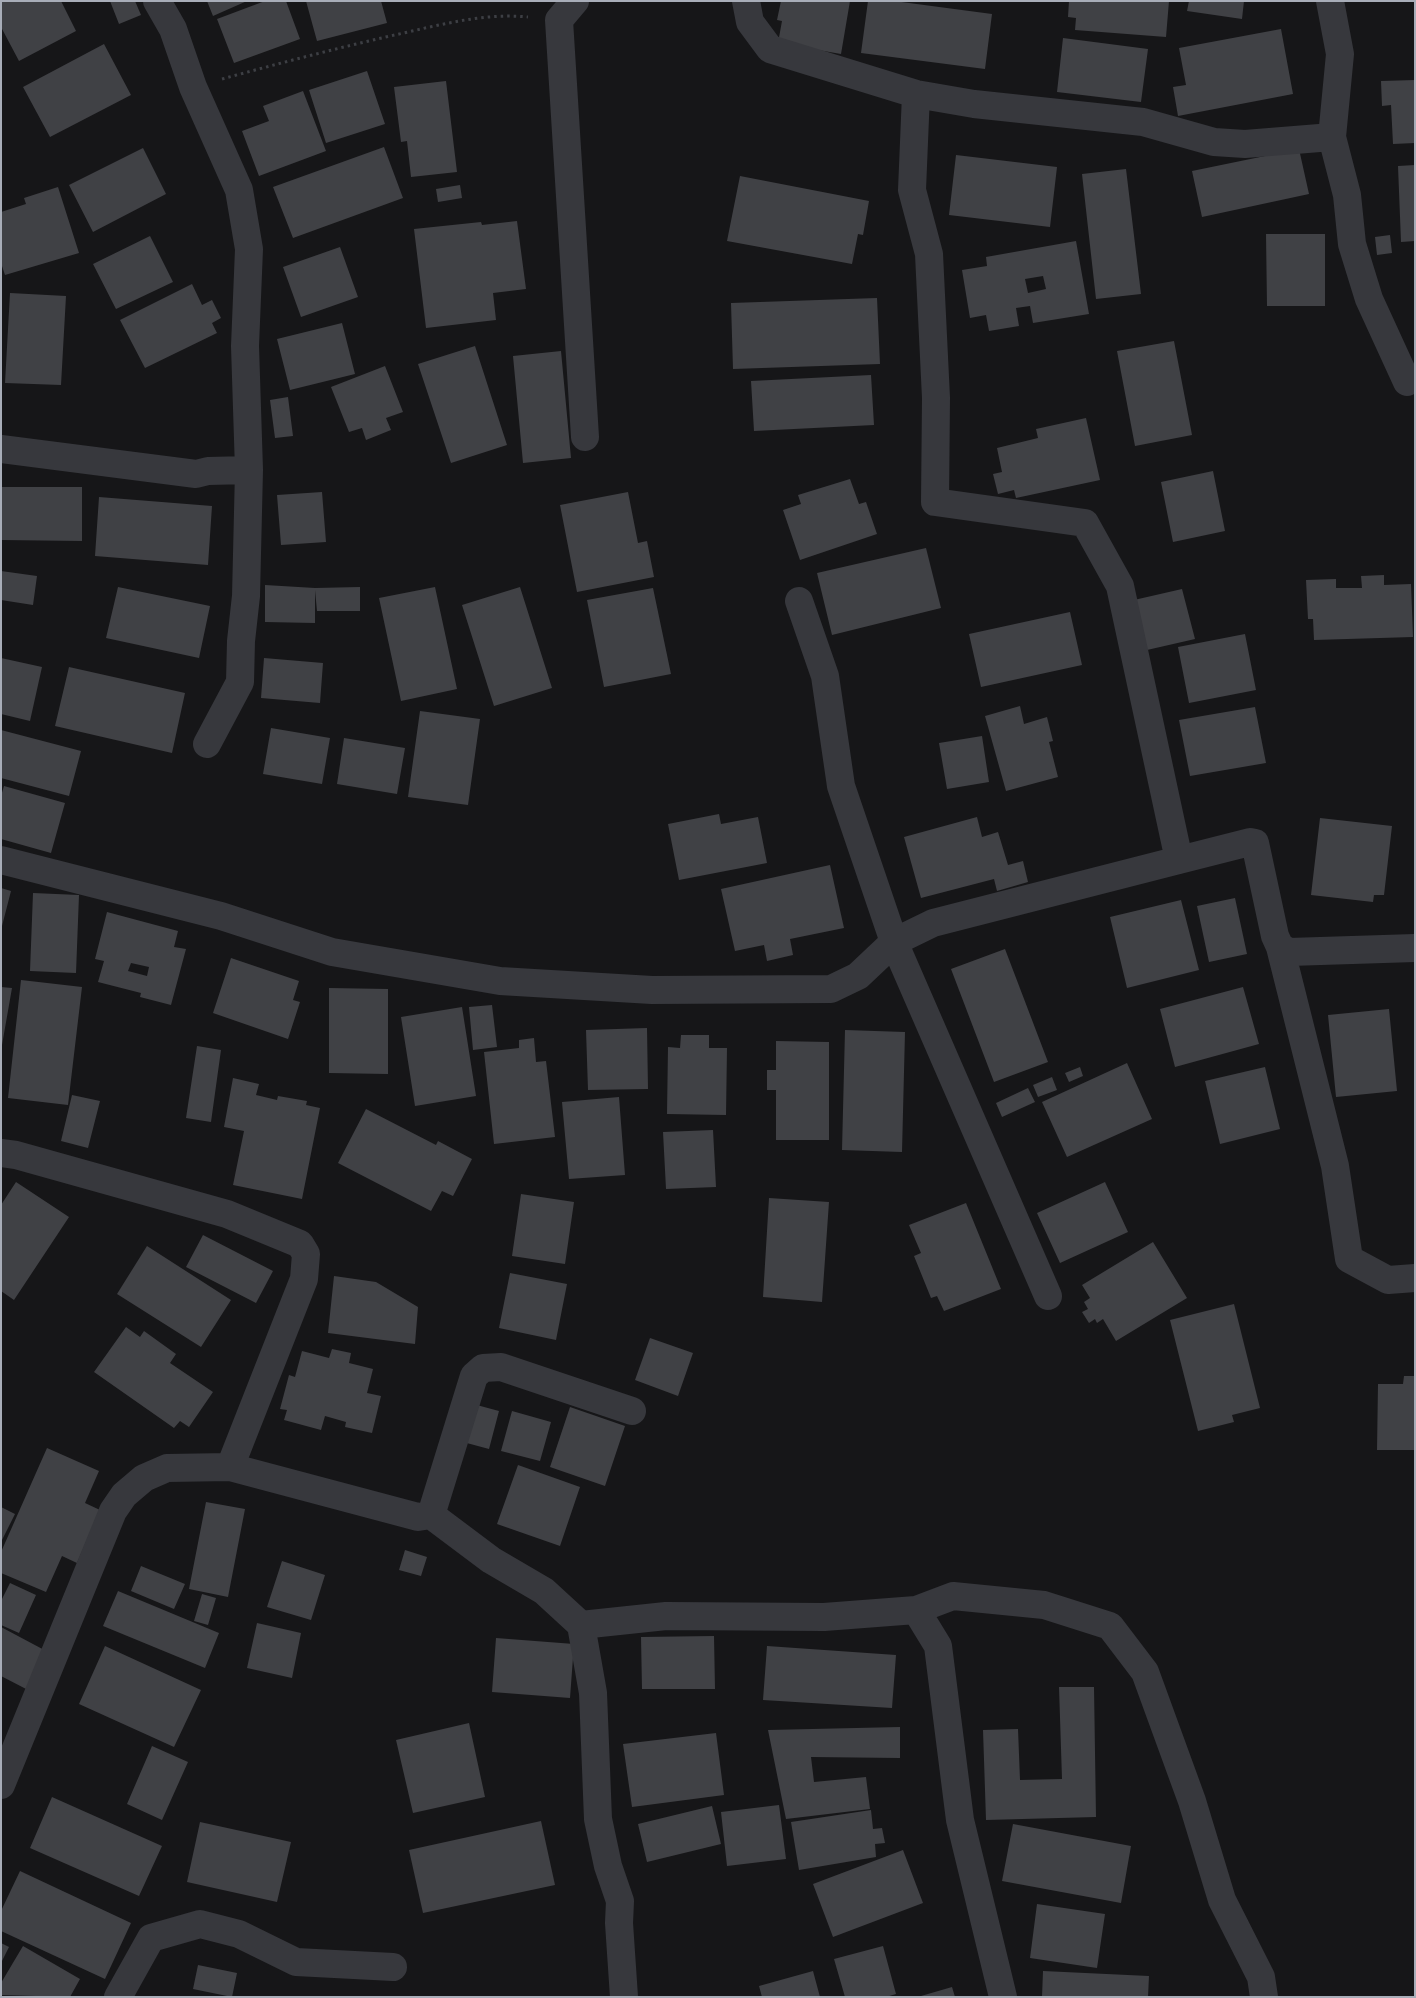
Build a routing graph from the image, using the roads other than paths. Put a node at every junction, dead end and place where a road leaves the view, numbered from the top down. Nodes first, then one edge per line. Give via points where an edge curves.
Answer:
1 (157, 1) edge
2 (746, 1) edge
3 (1330, 1) edge
4 (567, 11) edge
5 (916, 94) junction
6 (1332, 137) junction
7 (1407, 382) dead end
8 (585, 437) dead end
9 (1, 449) edge
10 (249, 470) junction
11 (799, 602) dead end
12 (207, 744) dead end
13 (1, 860) edge
14 (1179, 860) junction
15 (894, 942) junction
16 (1280, 947) junction
17 (1415, 948) edge
18 (1, 1153) edge
19 (1415, 1278) edge
20 (1048, 1296) dead end
21 (632, 1411) dead end
22 (230, 1467) junction
23 (431, 1515) junction
24 (916, 1610) junction
25 (581, 1625) junction
26 (1, 1785) edge
27 (393, 1967) dead end
28 (118, 1997) edge
29 (624, 1997) edge
30 (1003, 1997) edge
31 (1264, 1997) edge

1 - 10 street via 173,29 193,87 239,190 249,249 245,346
2 - 5 street via 750,22 770,49
3 - 6 street via 1340,54
4 - 8 street
5 - 6 street via 974,104 1143,122 1214,142 1245,144
5 - 14 street via 912,190 929,254 936,398 935,502 1085,523 1120,586
6 - 7 street via 1347,195 1352,244 1363,280
9 - 10 street via 196,474
10 - 12 street via 240,682
11 - 15 street via 825,676 841,786
13 - 15 street via 221,916 332,952 500,981 652,990 831,989 858,976
14 - 15 street via 933,923
14 - 16 street via 1254,843
15 - 20 street
16 - 17 street via 1289,952
16 - 19 street via 1335,1166 1349,1259 1388,1280
18 - 22 street via 227,1214 300,1244 306,1254 304,1280
21 - 23 street via 501,1367 484,1368 474,1376
22 - 23 street via 418,1517
22 - 26 street via 167,1468 144,1478 124,1495 114,1511
23 - 25 street via 491,1560 544,1591
24 - 25 street via 824,1617 666,1616
24 - 30 street via 938,1646 960,1820
24 - 31 street via 953,1596 1044,1605 1110,1626 1145,1672 1192,1801 1222,1900 1261,1977
25 - 29 street via 593,1694 598,1819 608,1866 620,1901
27 - 28 street via 296,1962 239,1934 200,1924 151,1938

